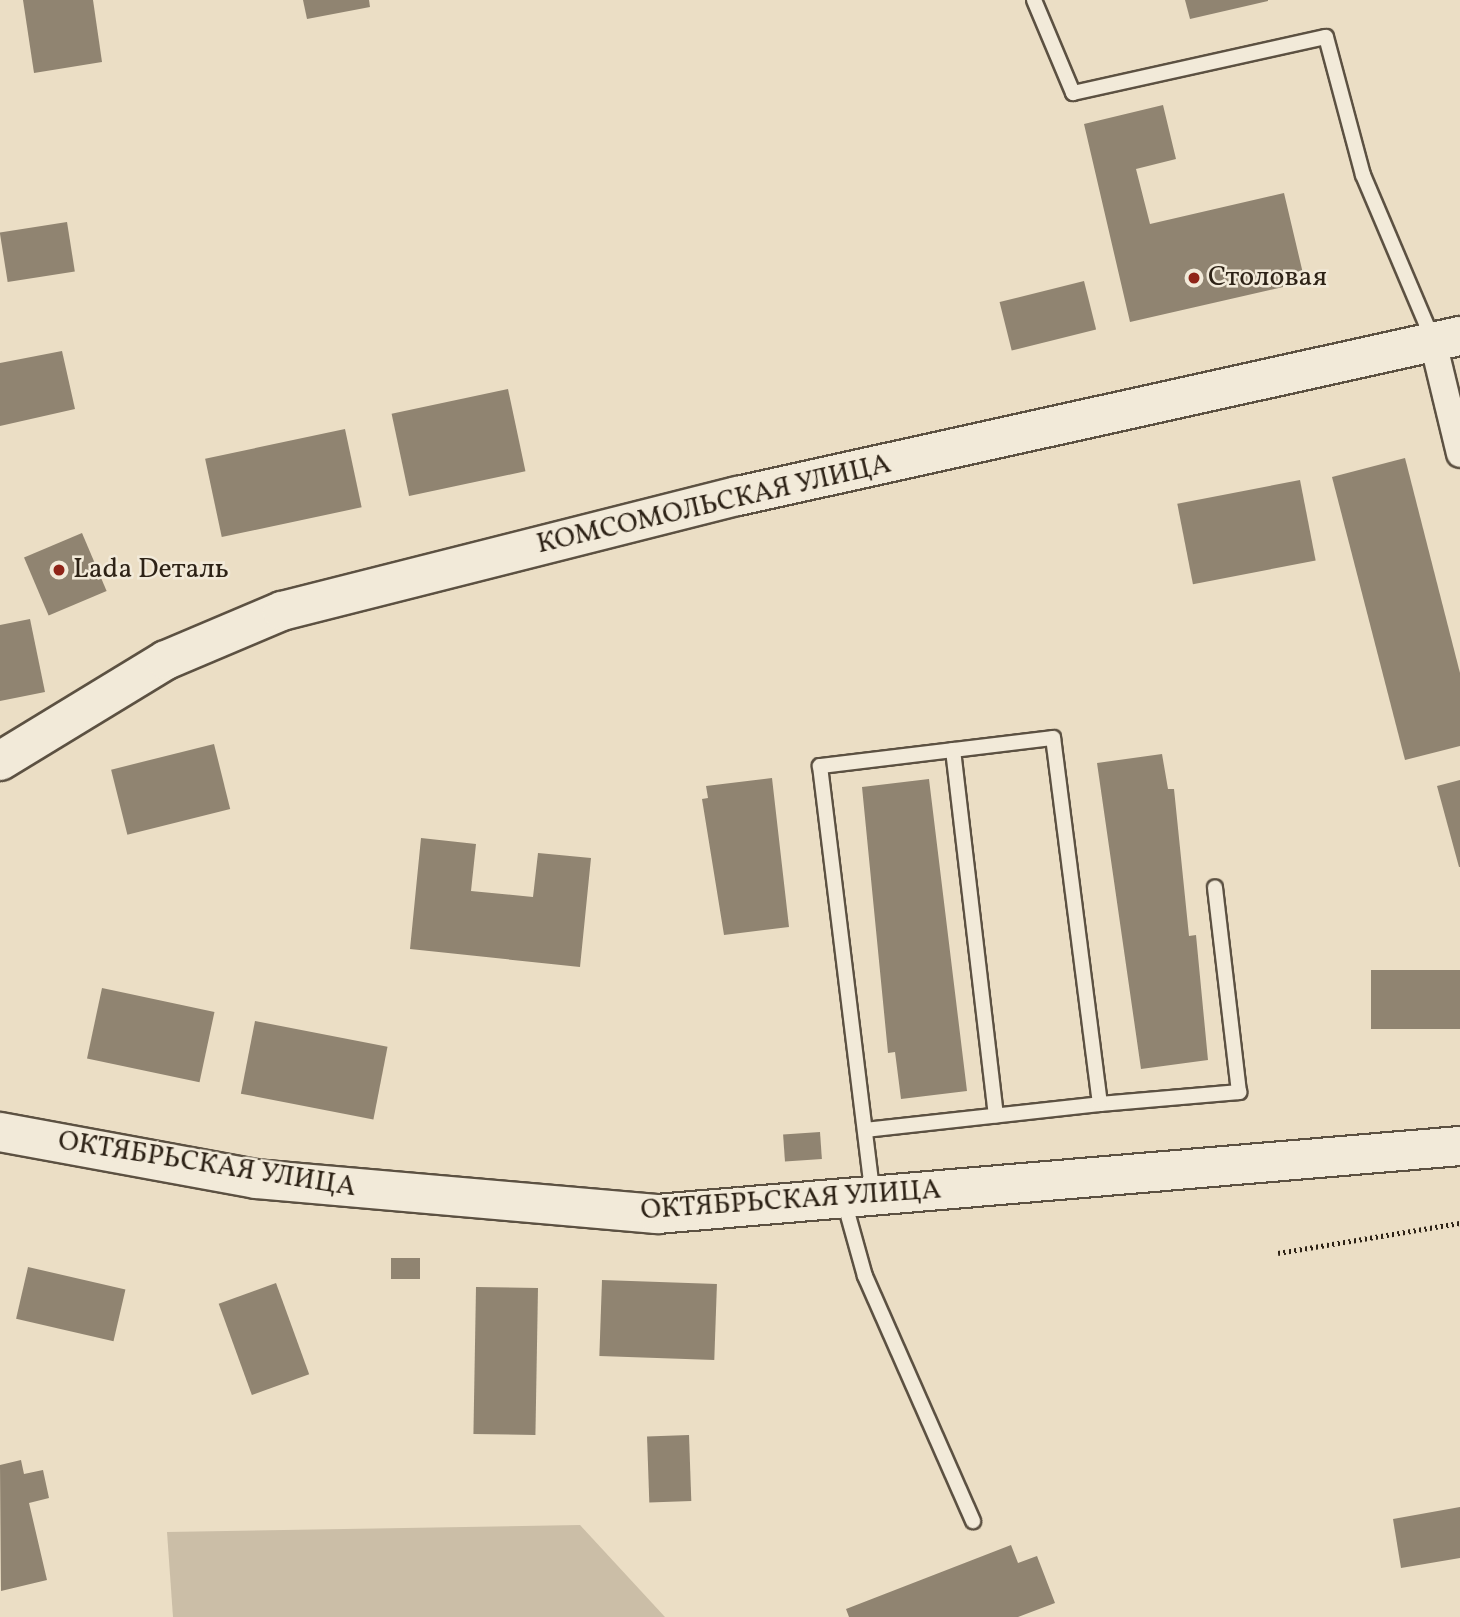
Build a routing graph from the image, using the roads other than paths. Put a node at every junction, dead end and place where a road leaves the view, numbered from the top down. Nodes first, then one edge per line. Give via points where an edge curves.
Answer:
1 (1034, 0) edge
2 (1447, 339) edge
3 (1460, 454) edge
4 (953, 750) junction
5 (0, 761) edge
6 (1216, 887) dead end
7 (1100, 1104) junction
8 (996, 1115) junction
9 (865, 1129) junction
10 (0, 1132) edge
11 (1460, 1146) edge
12 (858, 1197) junction
13 (973, 1521) dead end

1 - 2 lane via 1073,93 1326,37 1363,175
2 - 3 street
2 - 5 main road, КОМСОМОЛЬСКАЯ УЛИЦА via 738,496 282,611 166,660
4 - 7 lane via 1053,738
4 - 8 lane
4 - 9 lane via 820,766
6 - 7 lane via 1239,1092
7 - 8 lane
8 - 9 lane
9 - 12 lane
10 - 12 main road, ОКТЯБРЬСКАЯ УЛИЦА via 256,1179 544,1208 657,1214
11 - 12 main road, ОКТЯБРЬСКАЯ УЛИЦА
12 - 13 lane via 865,1276

